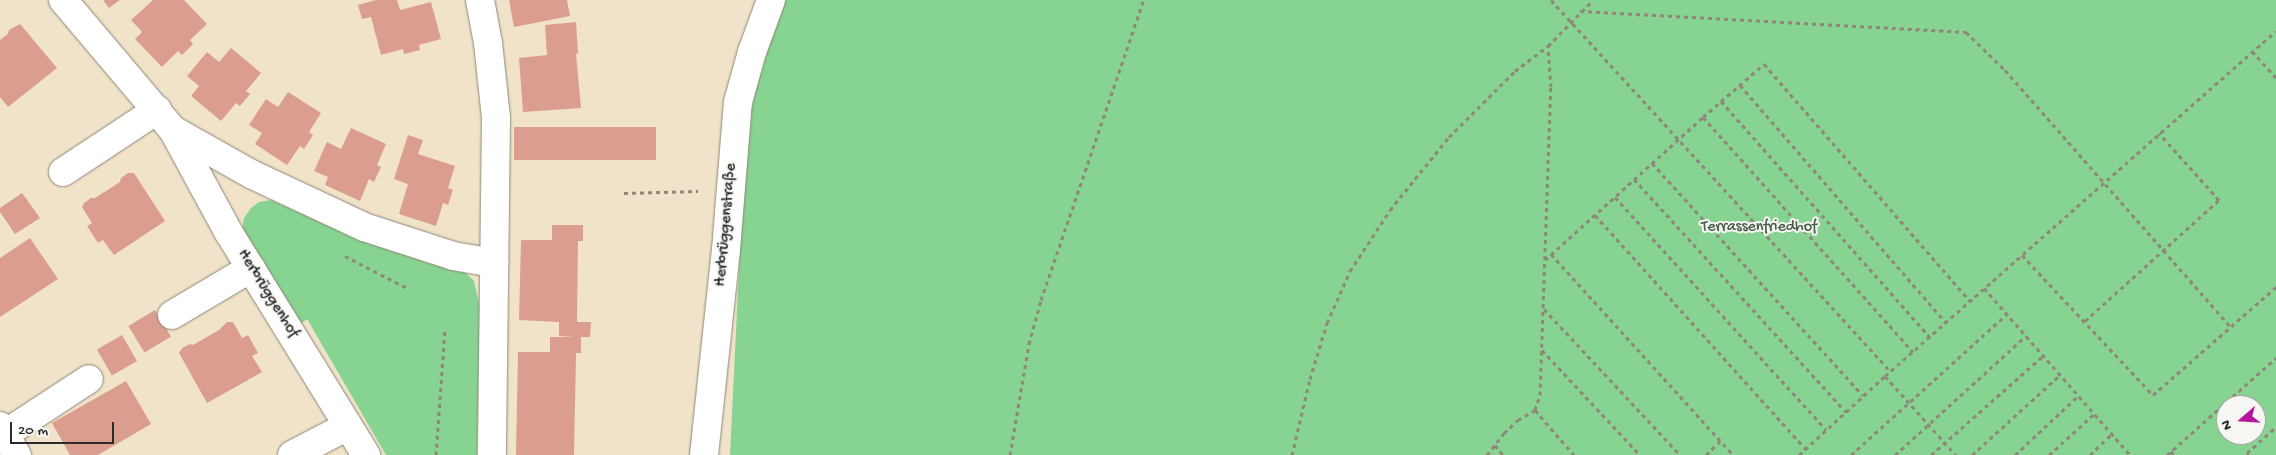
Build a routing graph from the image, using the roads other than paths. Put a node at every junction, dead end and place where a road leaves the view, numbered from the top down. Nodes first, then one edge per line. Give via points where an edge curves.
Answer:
1 (64, 0) edge
2 (480, 0) edge
3 (771, 0) edge
4 (165, 120) junction
5 (63, 172) dead end
6 (494, 263) junction
7 (251, 268) junction
8 (172, 315) dead end
9 (89, 379) dead end
10 (348, 426) junction
11 (7, 438) edge
12 (292, 455) edge
13 (366, 455) edge
14 (492, 455) edge
15 (704, 455) edge

1 - 4 street, Herbrüggenhof
2 - 6 street via 496,118
3 - 15 street, Herbrüggenstraße via 738,102
4 - 5 street
4 - 6 street, Herbrüggenhof via 251,174 364,227 454,256
4 - 7 street, Herbrüggenhof
6 - 14 street
7 - 8 street
7 - 10 street, Herbrüggenhof
9 - 11 street
10 - 12 street
10 - 13 street, Herbrüggenhof

